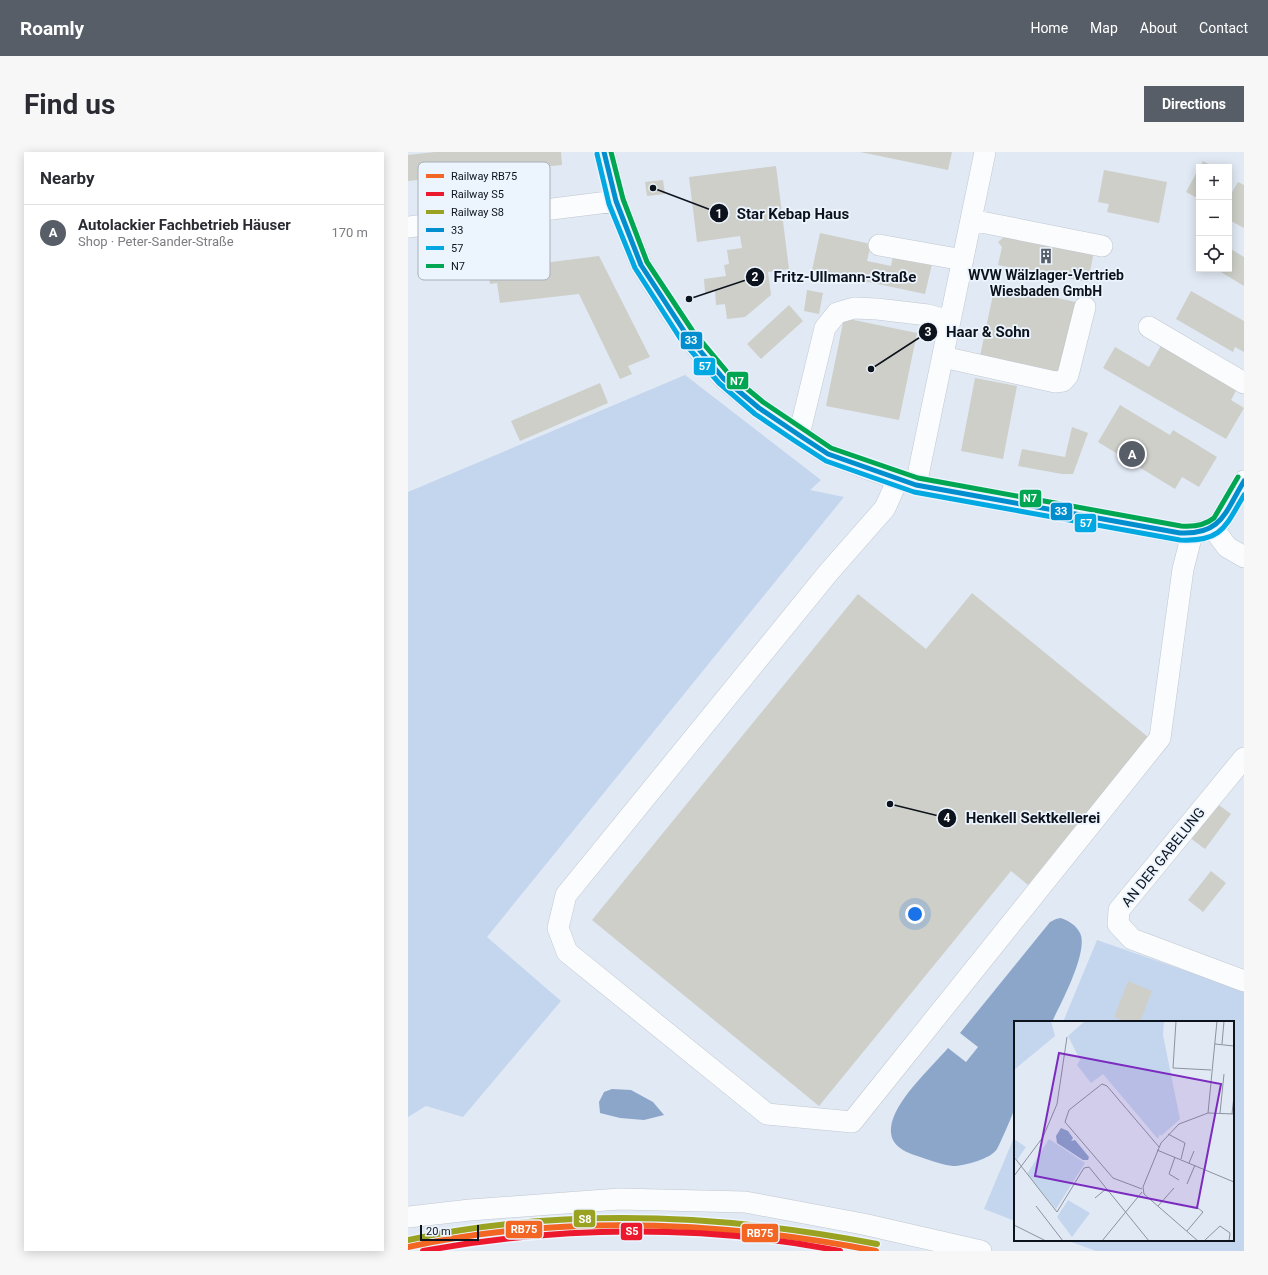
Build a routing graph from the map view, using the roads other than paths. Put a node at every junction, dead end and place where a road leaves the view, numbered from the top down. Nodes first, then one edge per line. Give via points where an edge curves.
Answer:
1 (604, 152) edge
2 (985, 152) edge
3 (616, 201) junction
4 (550, 209) edge
5 (971, 220) junction
6 (418, 225) edge
7 (408, 226) edge
8 (879, 244) dead end
9 (1102, 246) dead end
10 (963, 260) junction
11 (1085, 306) dead end
12 (950, 321) junction
13 (1149, 327) dead end
14 (943, 357) junction
15 (1244, 383) edge
16 (799, 435) junction
17 (1244, 481) edge
18 (907, 482) junction
19 (1214, 528) junction
20 (1192, 534) junction
21 (1244, 557) edge
22 (1241, 768) edge
23 (1244, 981) edge
24 (408, 1217) edge
25 (981, 1251) edge

1 - 3 street
2 - 5 street
3 - 4 street
3 - 16 street via 641,264 701,353 723,378
5 - 9 street
5 - 10 street
6 - 7 street
8 - 10 street
10 - 12 street
11 - 14 street via 1068,375 1063,381 1055,382
12 - 14 street
12 - 16 street via 928,315 877,309 854,308 837,313 825,328
13 - 15 street
14 - 18 street
16 - 18 street via 828,454
17 - 19 street via 1223,518
18 - 20 street
18 - 20 street via 828,573 566,895 558,928 567,952 767,1114 852,1122 1160,738 1183,569
19 - 20 street
19 - 21 street via 1227,547
22 - 23 street, AN DER GABELUNG via 1119,910 1118,924 1132,939
24 - 25 street via 619,1198 745,1202 863,1224

